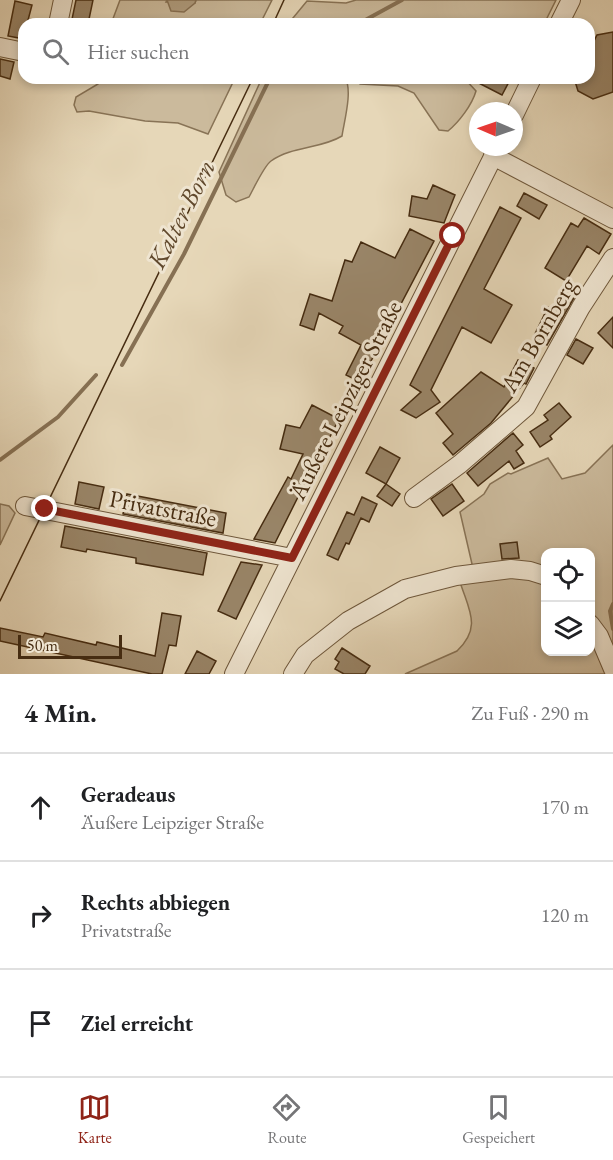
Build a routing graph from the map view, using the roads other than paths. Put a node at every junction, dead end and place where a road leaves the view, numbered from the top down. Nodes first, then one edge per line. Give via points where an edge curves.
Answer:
1 (63, 0) edge
2 (571, 0) edge
3 (59, 18) edge
4 (562, 18) edge
5 (0, 47) edge
6 (18, 51) edge
7 (529, 84) edge
8 (520, 102) edge
9 (494, 156) edge
10 (503, 156) edge
11 (613, 219) edge
12 (613, 258) edge
13 (414, 498) dead end
14 (25, 506) dead end
15 (292, 558) junction
16 (541, 574) edge
17 (595, 630) edge
18 (613, 669) edge
19 (234, 674) edge
20 (293, 674) edge

1 - 3 street
2 - 4 street
5 - 6 street
7 - 8 street
9 - 15 street, Äußere Leipziger Straße
10 - 11 street
12 - 13 street, Am Bornberg via 526,407
14 - 15 street, Privatstraße
15 - 19 street, Äußere Leipziger Straße
16 - 20 street via 511,569 456,576 405,589 348,621 305,655
17 - 18 street

